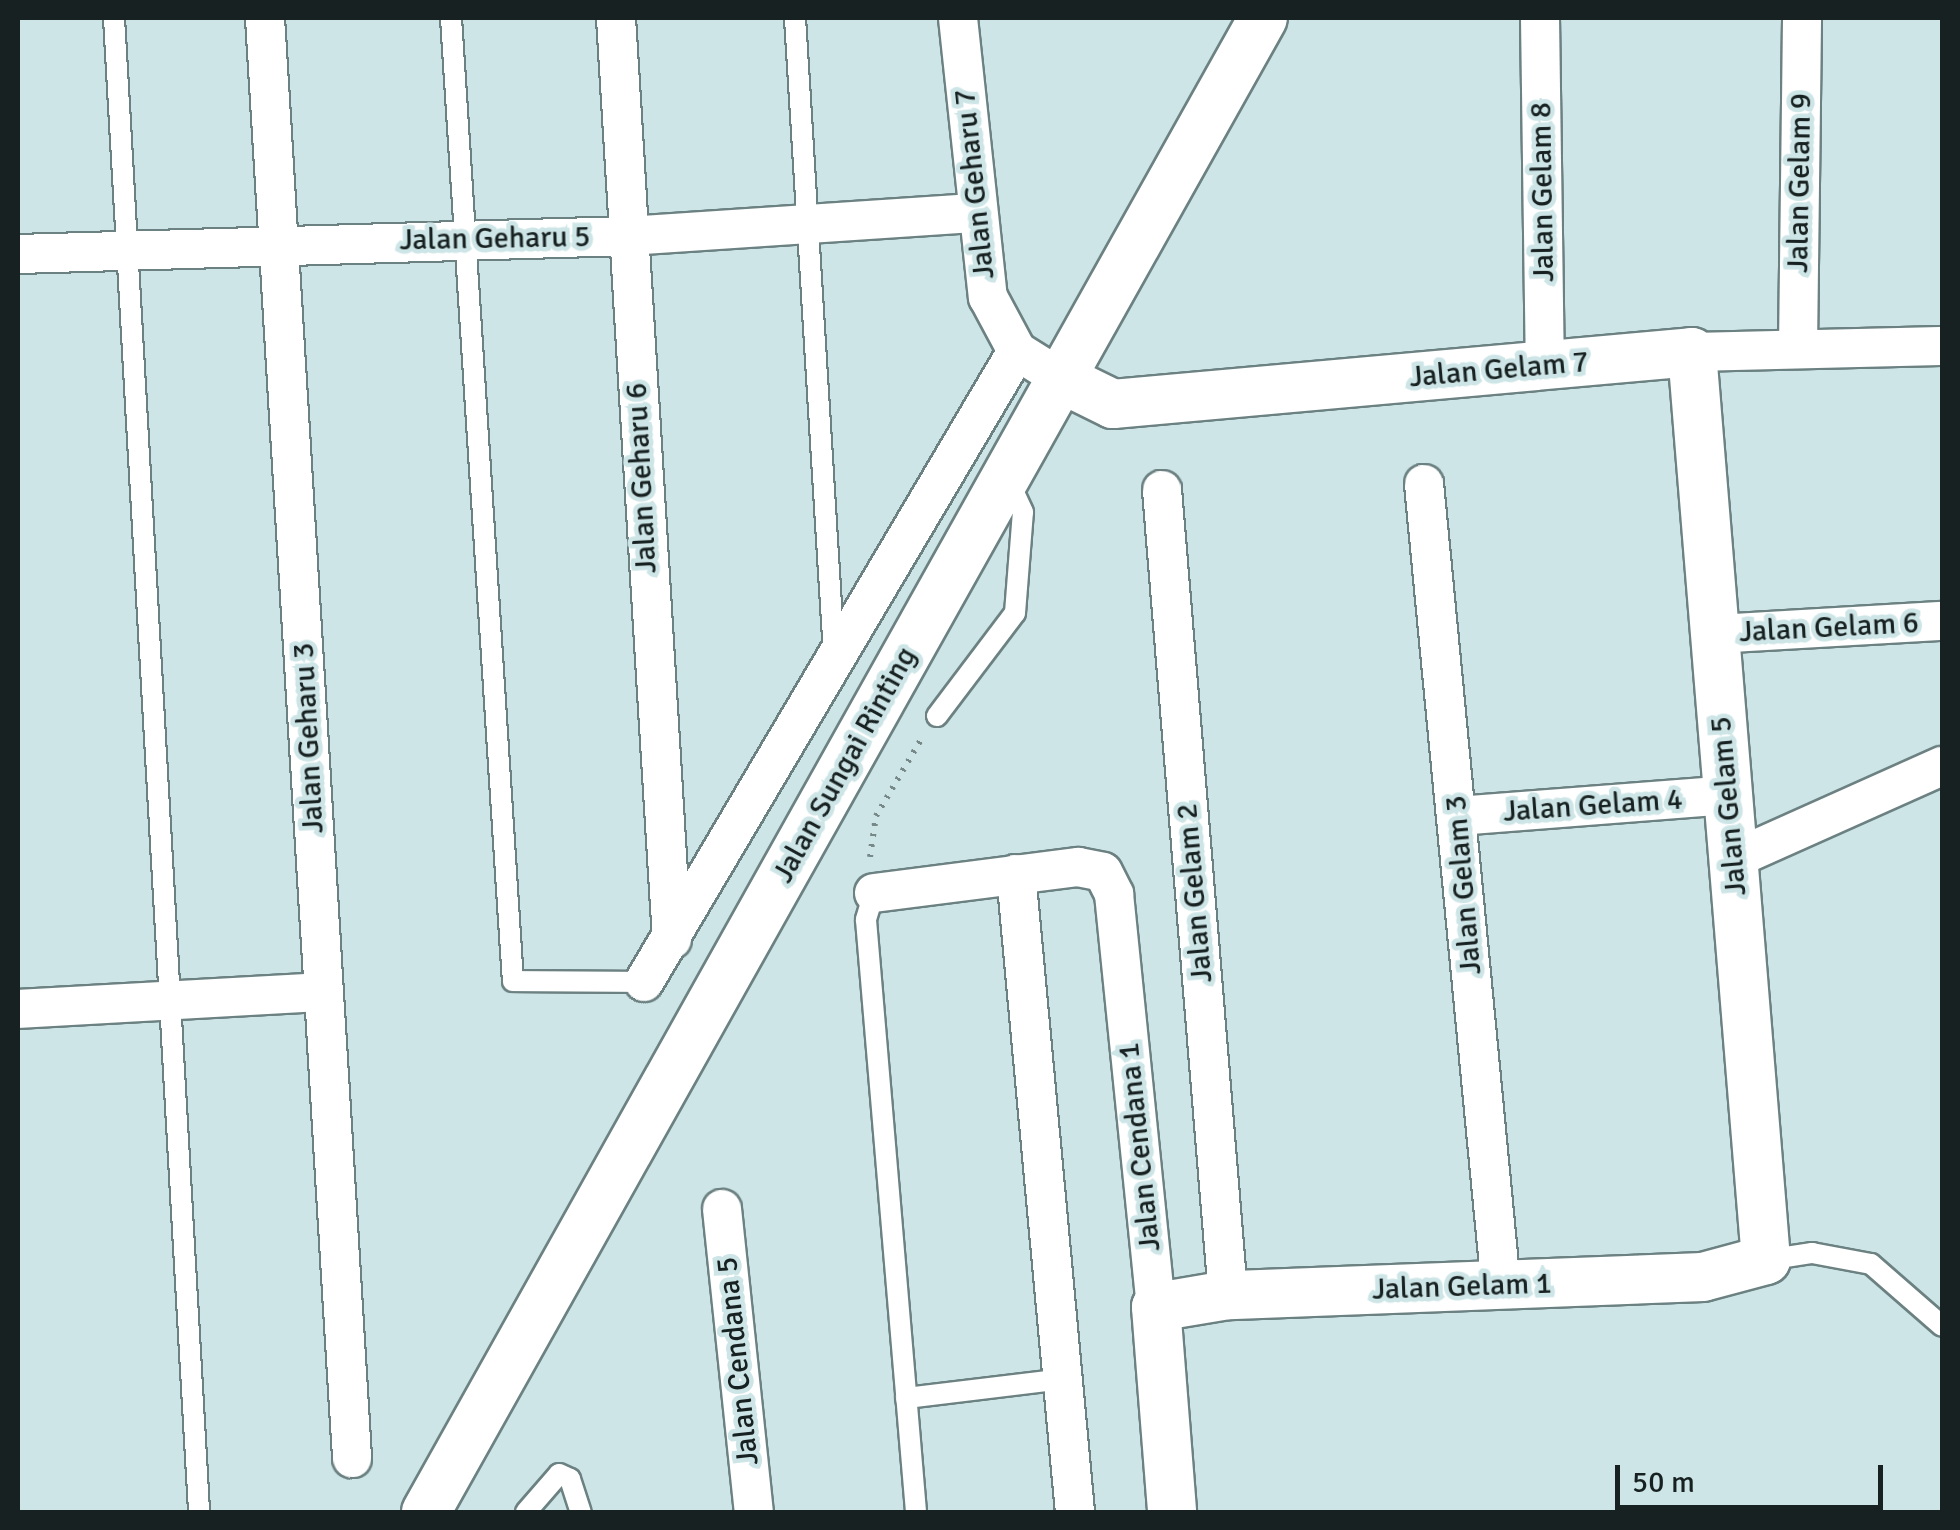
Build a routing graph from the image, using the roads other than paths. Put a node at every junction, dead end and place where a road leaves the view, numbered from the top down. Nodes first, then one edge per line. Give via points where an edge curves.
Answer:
1 (114, 18) edge
2 (264, 18) edge
3 (451, 18) edge
4 (616, 18) edge
5 (795, 18) edge
6 (958, 18) edge
7 (1263, 18) edge
8 (1540, 18) edge
9 (1802, 18) edge
10 (973, 213) junction
11 (807, 226) junction
12 (628, 236) junction
13 (468, 240) junction
14 (279, 244) junction
15 (128, 250) junction
16 (18, 254) edge
17 (1942, 346) edge
18 (1798, 348) junction
19 (1017, 351) junction
20 (1692, 352) junction
21 (1545, 366) junction
22 (1062, 379) junction
23 (1007, 477) junction
24 (1424, 484) dead end
25 (1162, 490) dead end
26 (1942, 622) edge
27 (1715, 634) junction
28 (834, 662) junction
29 (937, 716) road end
30 (1942, 766) edge
31 (1728, 796) junction
32 (1457, 816) junction
33 (1734, 859) junction
34 (1016, 874) junction
35 (874, 893) joint
36 (672, 938) junction
37 (644, 982) joint
38 (324, 992) junction
39 (168, 1000) junction
40 (18, 1009) edge
41 (722, 1209) dead end
42 (1766, 1260) junction
43 (1501, 1286) junction
44 (1228, 1295) junction
45 (1156, 1307) junction
46 (1942, 1326) edge
47 (1063, 1379) junction
48 (906, 1398) junction
49 (352, 1458) dead end
50 (199, 1512) edge
51 (426, 1512) edge
52 (526, 1512) edge
53 (581, 1512) edge
54 (754, 1512) edge
55 (916, 1512) edge
56 (1076, 1512) edge
57 (1172, 1512) edge

1 - 15 lane
2 - 14 street, Jalan Geharu 3
3 - 13 lane
4 - 12 street, Jalan Geharu 6
5 - 11 lane
6 - 10 street, Jalan Geharu 7
7 - 22 street, Jalan Sungai Rinting
8 - 21 street, Jalan Gelam 8
9 - 18 street, Jalan Gelam 9
10 - 11 street, Jalan Geharu 5
10 - 19 street, Jalan Geharu 7 via 988,297
11 - 12 street, Jalan Geharu 5
11 - 28 lane
12 - 13 street, Jalan Geharu 5
12 - 36 street, Jalan Geharu 6
13 - 14 street, Jalan Geharu 5
13 - 37 lane via 513,981
14 - 15 street, Jalan Geharu 5
14 - 38 street, Jalan Geharu 3
15 - 16 street, Jalan Geharu 5
15 - 39 lane
17 - 18 street, Jalan Gelam 7
18 - 20 street, Jalan Gelam 7
19 - 22 street, Jalan Geharu 7
19 - 28 street
20 - 21 street, Jalan Gelam 7
20 - 27 street, Jalan Gelam 5
21 - 22 street, Jalan Gelam 7 via 1114,404
22 - 23 street, Jalan Sungai Rinting
23 - 29 lane via 1023,512 1015,613
23 - 51 street, Jalan Sungai Rinting
24 - 32 street, Jalan Gelam 3
25 - 44 street, Jalan Gelam 2
26 - 27 street, Jalan Gelam 6
27 - 31 street, Jalan Gelam 5
28 - 36 street
30 - 33 street
31 - 32 street, Jalan Gelam 4
31 - 33 street, Jalan Gelam 5
32 - 43 street, Jalan Gelam 3
33 - 42 street, Jalan Gelam 5
34 - 35 street, Jalan Cendana 1
34 - 45 street, Jalan Cendana 1 via 1078,867 1103,872 1114,894
34 - 47 street
35 - 48 lane via 866,920
36 - 37 street
38 - 39 street
38 - 49 street, Jalan Geharu 3
39 - 40 street
39 - 50 lane
41 - 54 street, Jalan Cendana 5
42 - 43 street, Jalan Gelam 1 via 1703,1277
42 - 46 lane via 1812,1253 1870,1264
43 - 44 street, Jalan Gelam 1
44 - 45 street, Jalan Gelam 1
45 - 57 street, Jalan Cendana 1
47 - 48 lane
47 - 56 street
48 - 55 lane
52 - 53 lane via 559,1474 570,1480

